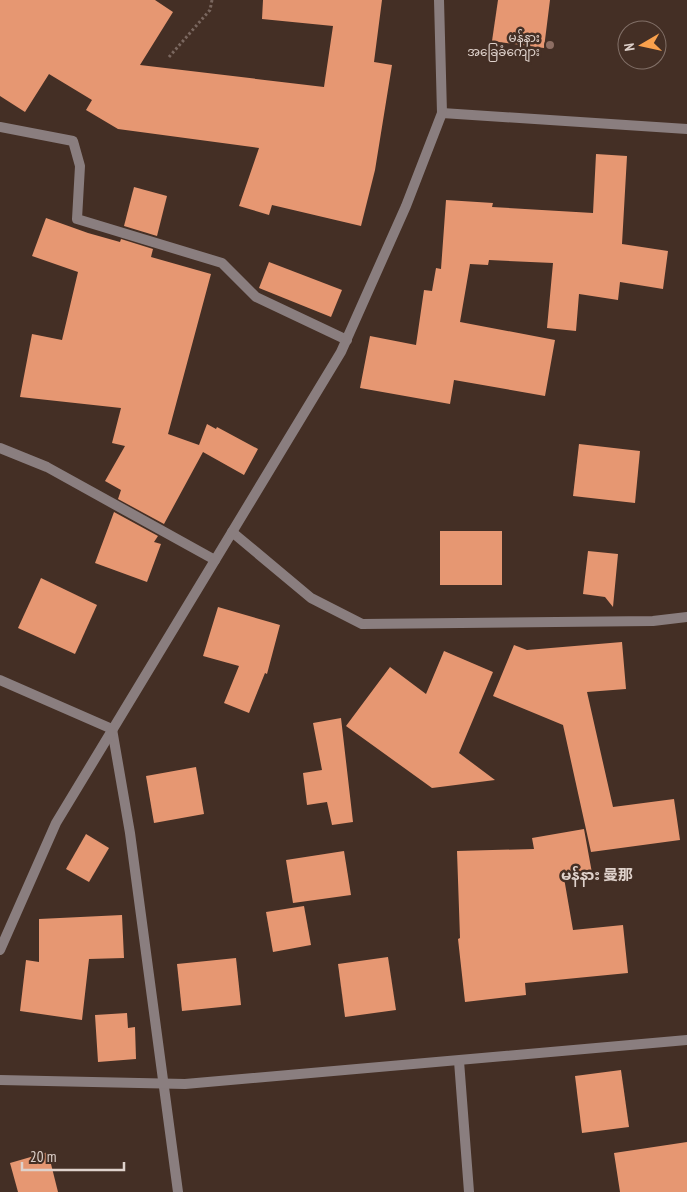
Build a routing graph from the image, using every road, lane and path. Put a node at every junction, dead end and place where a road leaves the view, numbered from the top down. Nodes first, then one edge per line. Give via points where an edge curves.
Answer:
1 (212, 0) edge
2 (439, 0) edge
3 (168, 57) dead end
4 (442, 113) junction
5 (0, 127) edge
6 (687, 129) edge
7 (346, 340) junction
8 (0, 448) edge
9 (232, 532) junction
10 (215, 560) junction
11 (687, 618) edge
12 (0, 680) edge
13 (112, 729) junction
14 (0, 950) edge
15 (687, 1040) edge
16 (459, 1061) junction
17 (0, 1080) edge
18 (161, 1082) junction
19 (178, 1192) edge
20 (469, 1192) edge

1 - 3 path via 210,10
2 - 4 street
4 - 6 street
4 - 7 street via 406,206
5 - 7 street via 73,141 80,166 77,219 222,263 256,297
7 - 9 street
8 - 10 street via 47,467
9 - 10 street
9 - 11 street via 311,598 362,624 643,622
10 - 13 street
12 - 13 street
13 - 14 street via 56,823
13 - 18 street via 130,833
15 - 16 street
16 - 18 street via 185,1084
16 - 20 street
17 - 18 street
18 - 19 street

